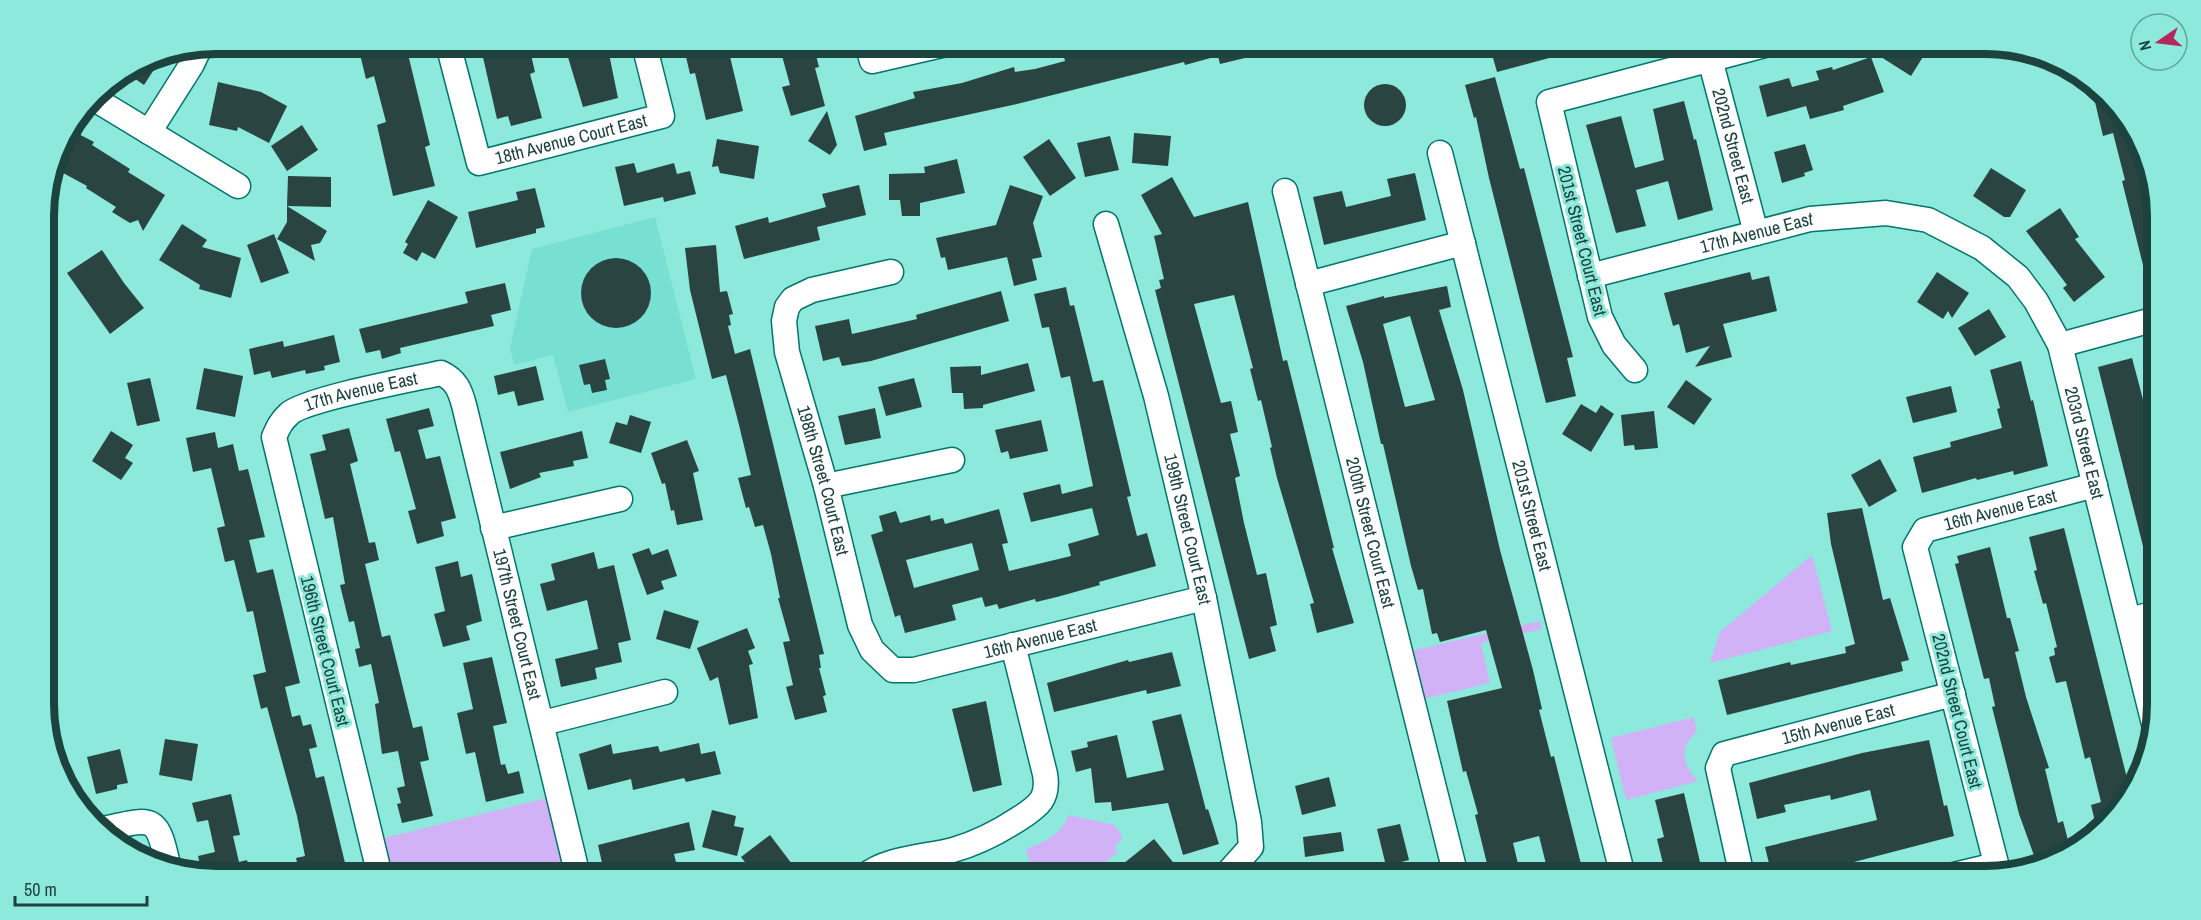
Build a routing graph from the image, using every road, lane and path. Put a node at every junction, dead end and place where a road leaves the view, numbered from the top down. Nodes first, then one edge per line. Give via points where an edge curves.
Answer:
1 (451, 54) edge
2 (646, 54) edge
3 (1730, 54) edge
4 (196, 55) edge
5 (1710, 59) junction
6 (100, 103) edge
7 (149, 132) junction
8 (1440, 153) dead end
9 (238, 186) dead end
10 (1285, 191) dead end
11 (1928, 220) joint
12 (1106, 224) dead end
13 (1756, 233) junction
14 (1462, 243) junction
15 (891, 272) dead end
16 (1590, 276) junction
17 (1308, 284) junction
18 (2147, 322) edge
19 (2060, 345) junction
20 (1635, 370) dead end
21 (449, 376) joint
22 (278, 426) joint
23 (952, 459) dead end
24 (2095, 485) junction
25 (826, 486) junction
26 (620, 499) dead end
27 (494, 528) junction
28 (1915, 547) joint
29 (1204, 598) junction
30 (2147, 616) edge
31 (2129, 620) junction
32 (1013, 645) junction
33 (879, 659) joint
34 (665, 692) dead end
35 (1953, 694) junction
36 (2147, 695) edge
37 (543, 723) junction
38 (111, 827) edge
39 (167, 858) edge
40 (378, 866) edge
41 (576, 866) edge
42 (888, 866) edge
43 (1235, 866) edge
44 (1453, 866) edge
45 (1620, 866) edge
46 (1740, 866) edge
47 (1996, 866) edge

1 - 2 street, 18th Avenue Court East via 479,163 662,116
3 - 5 street
4 - 7 street
5 - 13 street, 202nd Street East
5 - 16 street, 201st Street Court East via 1549,102
6 - 7 street
7 - 9 street
8 - 14 street, 201st Street East
10 - 17 street, 200th Street Court East
11 - 13 street, 17th Avenue East via 1886,213 1847,215 1810,219
11 - 19 street, 203rd Street East via 1982,248 2018,277
12 - 29 street, 199th Street Court East via 1156,396
13 - 16 street, 17th Avenue East
14 - 17 street
14 - 45 street, 201st Street East
15 - 25 street, 198th Street Court East via 812,290 793,299 787,307 787,351
16 - 20 street, 201st Street Court East via 1600,317 1614,345
17 - 44 street, 200th Street Court East
18 - 19 street
19 - 24 street, 203rd Street East
21 - 22 street, 17th Avenue East via 441,373 311,404 290,412
21 - 27 street, 197th Street Court East via 459,387
22 - 40 street, 196th Street Court East via 275,447
23 - 25 street
24 - 28 street, 16th Avenue East via 1925,530
24 - 31 street, 203rd Street East
25 - 33 street, 198th Street Court East via 860,625
26 - 27 street
27 - 37 street, 197th Street Court East
28 - 35 street, 202nd Street Court East
29 - 32 street, 16th Avenue East
29 - 43 street, 199th Street Court East via 1251,841 1251,847
30 - 31 street
31 - 36 street, 203rd Street East
32 - 33 street, 16th Avenue East via 902,671 892,670
32 - 42 street via 1045,774 1046,795 998,833 956,849
34 - 37 street
35 - 46 street, 15th Avenue East via 1724,754 1718,768
35 - 47 street, 202nd Street Court East
37 - 41 street, 197th Street Court East
38 - 39 street via 149,822 161,835

